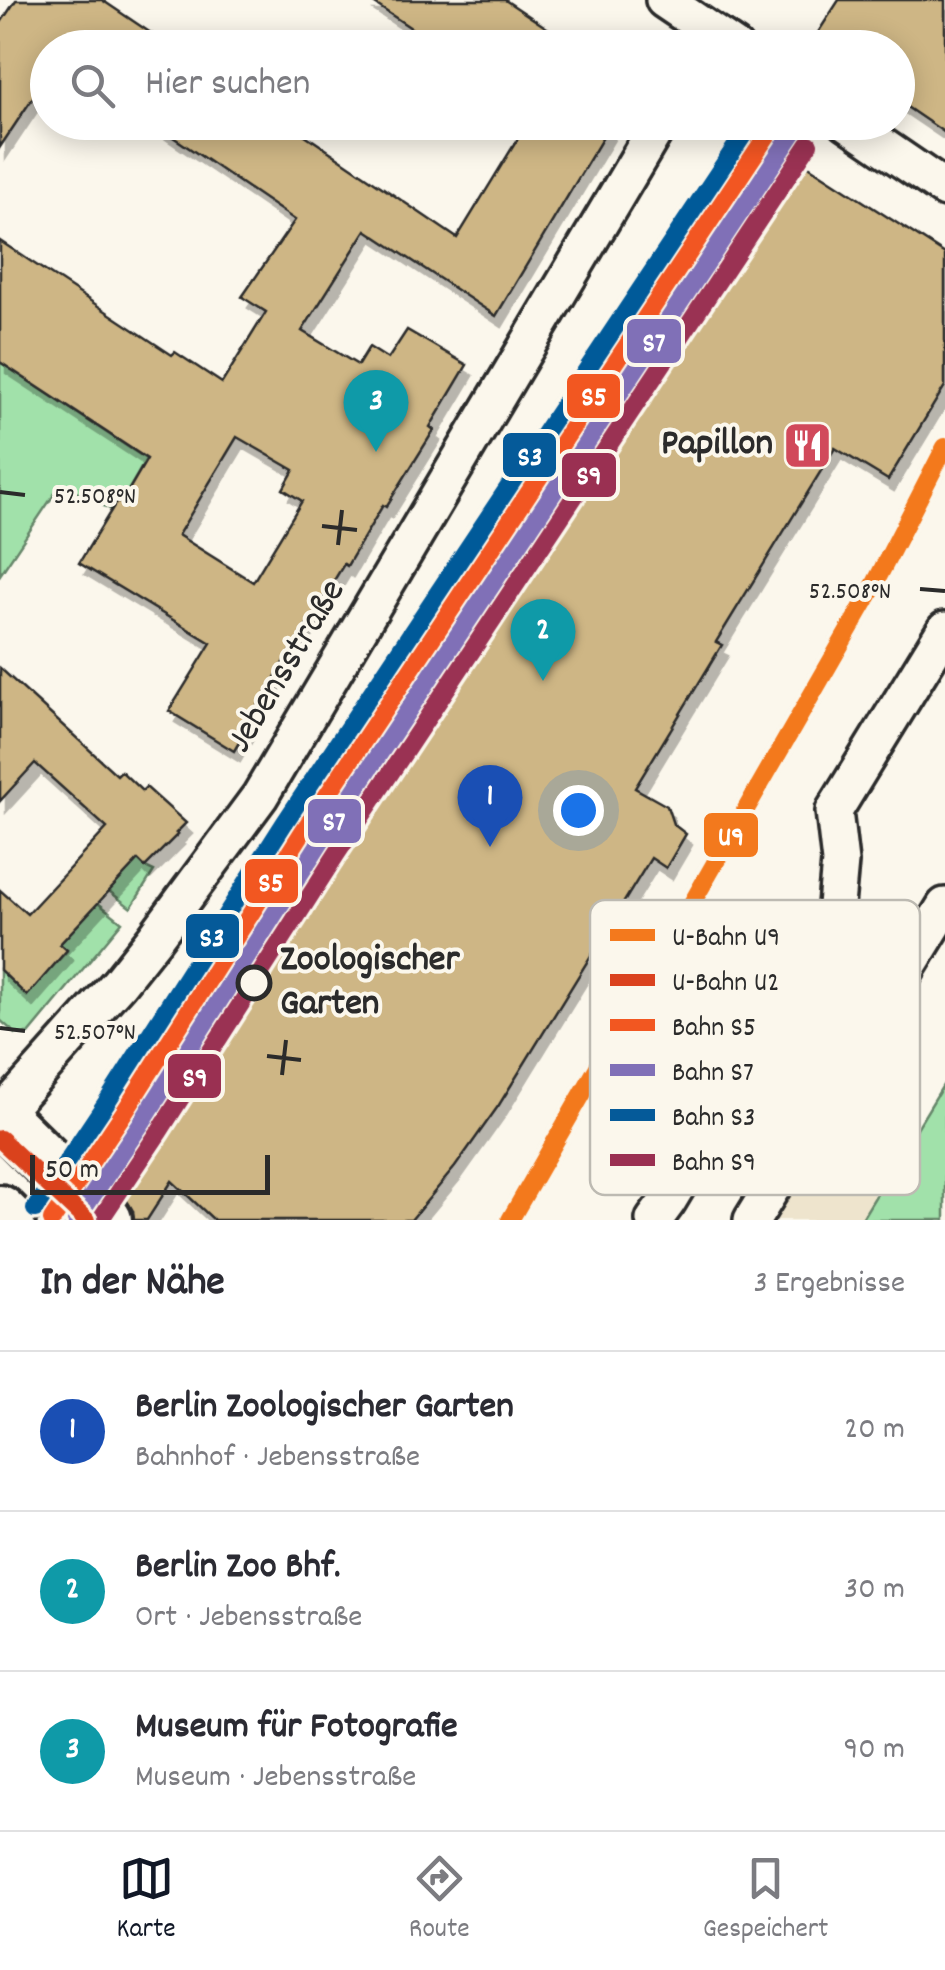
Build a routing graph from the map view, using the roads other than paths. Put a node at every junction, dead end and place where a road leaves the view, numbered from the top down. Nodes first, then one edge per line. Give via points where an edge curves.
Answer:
1 (664, 0) edge
2 (701, 30) edge
3 (649, 140) edge
4 (873, 140) edge
5 (945, 189) edge
6 (945, 630) edge
7 (837, 900) edge
8 (945, 906) edge
9 (920, 947) edge
10 (0, 1116) edge
11 (671, 1195) edge
12 (767, 1195) edge
13 (0, 1211) edge
14 (9, 1220) edge
15 (106, 1220) edge
16 (654, 1220) edge
17 (752, 1220) edge

1 - 2 street
3 - 10 street, Jebensstraße via 260,796 142,953
4 - 5 street
6 - 7 street via 834,811
8 - 9 street
10 - 15 main road
11 - 16 street
12 - 17 street
13 - 14 main road

